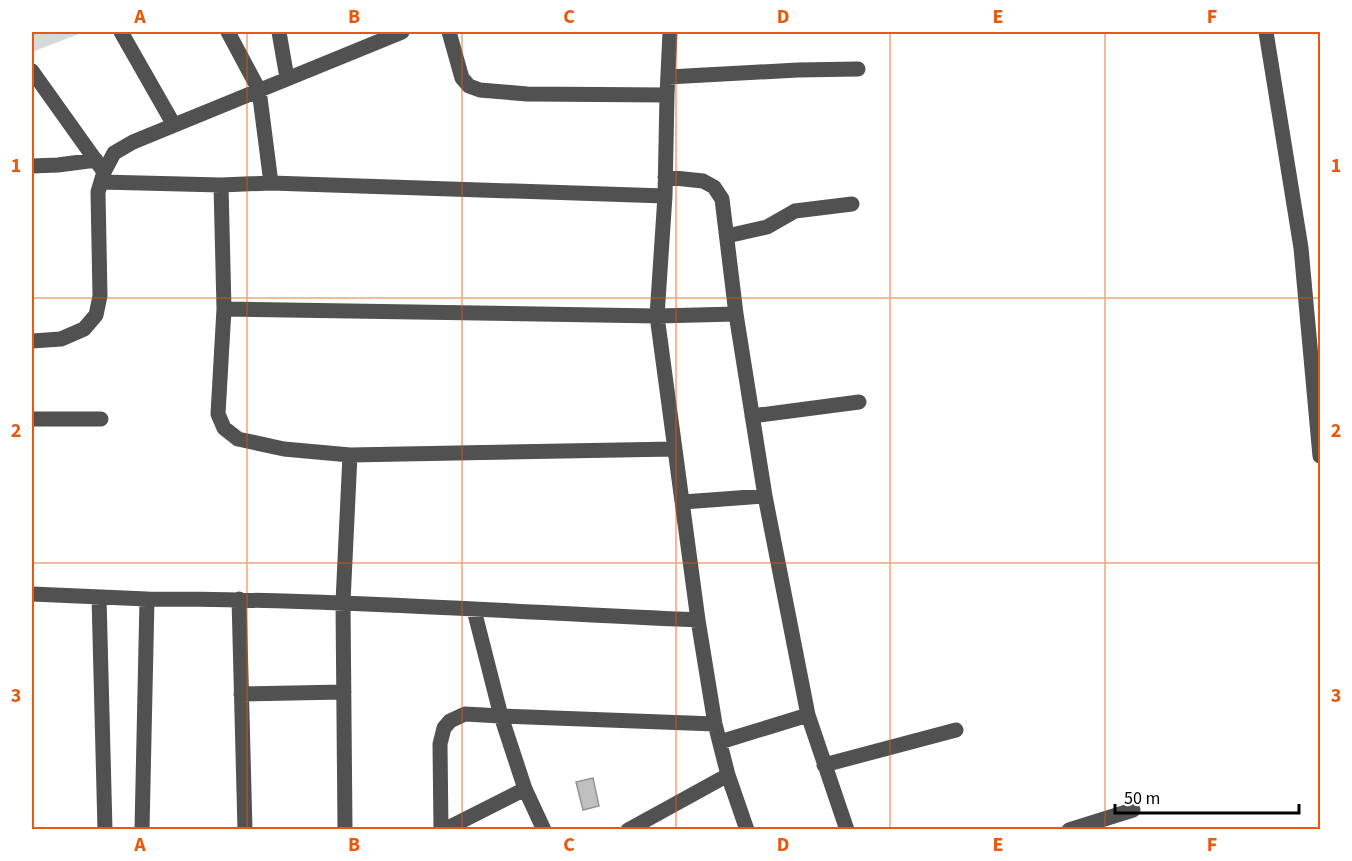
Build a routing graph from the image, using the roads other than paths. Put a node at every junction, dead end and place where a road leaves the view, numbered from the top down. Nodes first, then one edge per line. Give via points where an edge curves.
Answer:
1 (121, 32) edge
2 (228, 32) edge
3 (279, 32) edge
4 (402, 32) edge
5 (449, 32) edge
6 (669, 32) edge
7 (1266, 32) edge
8 (858, 69) dead end
9 (32, 71) edge
10 (668, 77) junction
11 (288, 78) junction
12 (259, 90) junction
13 (667, 95) junction
14 (174, 125) junction
15 (32, 166) edge
16 (100, 171) junction
17 (665, 177) junction
18 (271, 183) junction
19 (221, 185) junction
20 (665, 196) junction
21 (852, 204) dead end
22 (727, 236) junction
23 (224, 309) junction
24 (736, 314) junction
25 (657, 316) junction
26 (32, 341) edge
27 (859, 402) dead end
28 (752, 416) junction
29 (32, 419) edge
30 (101, 419) dead end
31 (674, 449) junction
32 (350, 455) junction
33 (1320, 456) edge
34 (765, 496) junction
35 (683, 502) junction
36 (32, 594) edge
37 (104, 598) junction
38 (141, 599) junction
39 (239, 599) junction
40 (343, 602) junction
41 (474, 610) junction
42 (698, 620) junction
43 (344, 692) junction
44 (241, 694) junction
45 (808, 715) junction
46 (501, 716) junction
47 (715, 724) junction
48 (956, 730) dead end
49 (720, 742) junction
50 (824, 765) junction
51 (728, 775) junction
52 (525, 789) junction
53 (1133, 810) dead end
54 (105, 830) edge
55 (142, 830) edge
56 (244, 830) edge
57 (345, 830) edge
58 (442, 830) edge
59 (544, 830) edge
60 (628, 830) edge
61 (747, 830) edge
62 (847, 830) edge
63 (1069, 830) edge

1 - 14 street
2 - 12 street
3 - 11 street
4 - 11 street
5 - 13 street via 462,78 480,90
6 - 10 street
7 - 33 street via 1302,248
8 - 10 street
9 - 16 street
10 - 13 street
11 - 12 street
12 - 14 street
12 - 18 street
13 - 17 street
14 - 16 street via 114,153
15 - 16 street
16 - 19 street
16 - 26 street via 100,296 96,315 84,329 62,339
17 - 20 street
17 - 22 street via 703,181 714,187 722,199
18 - 19 street
18 - 20 street
19 - 23 street
20 - 25 street
21 - 22 street via 795,211 767,227
22 - 24 street
23 - 25 street
23 - 32 street via 218,414 224,428 238,439 284,449
24 - 25 street
24 - 28 street
25 - 31 street
27 - 28 street
28 - 34 street
29 - 30 street
31 - 32 street
31 - 35 street
32 - 40 street
34 - 35 street
34 - 45 street
35 - 42 street
36 - 37 street
37 - 38 street
37 - 54 street
38 - 39 street
38 - 55 street
39 - 40 street
39 - 44 street
40 - 41 street
40 - 43 street
41 - 42 street
41 - 46 street
42 - 47 street
43 - 44 street
43 - 57 street
44 - 56 street
45 - 49 street
45 - 50 street
46 - 47 street
46 - 52 street
46 - 58 street via 465,714 444,728 440,744
47 - 49 street
48 - 50 street
49 - 51 street
50 - 62 street
51 - 60 street
51 - 61 street
52 - 58 street
52 - 59 street
53 - 63 street

